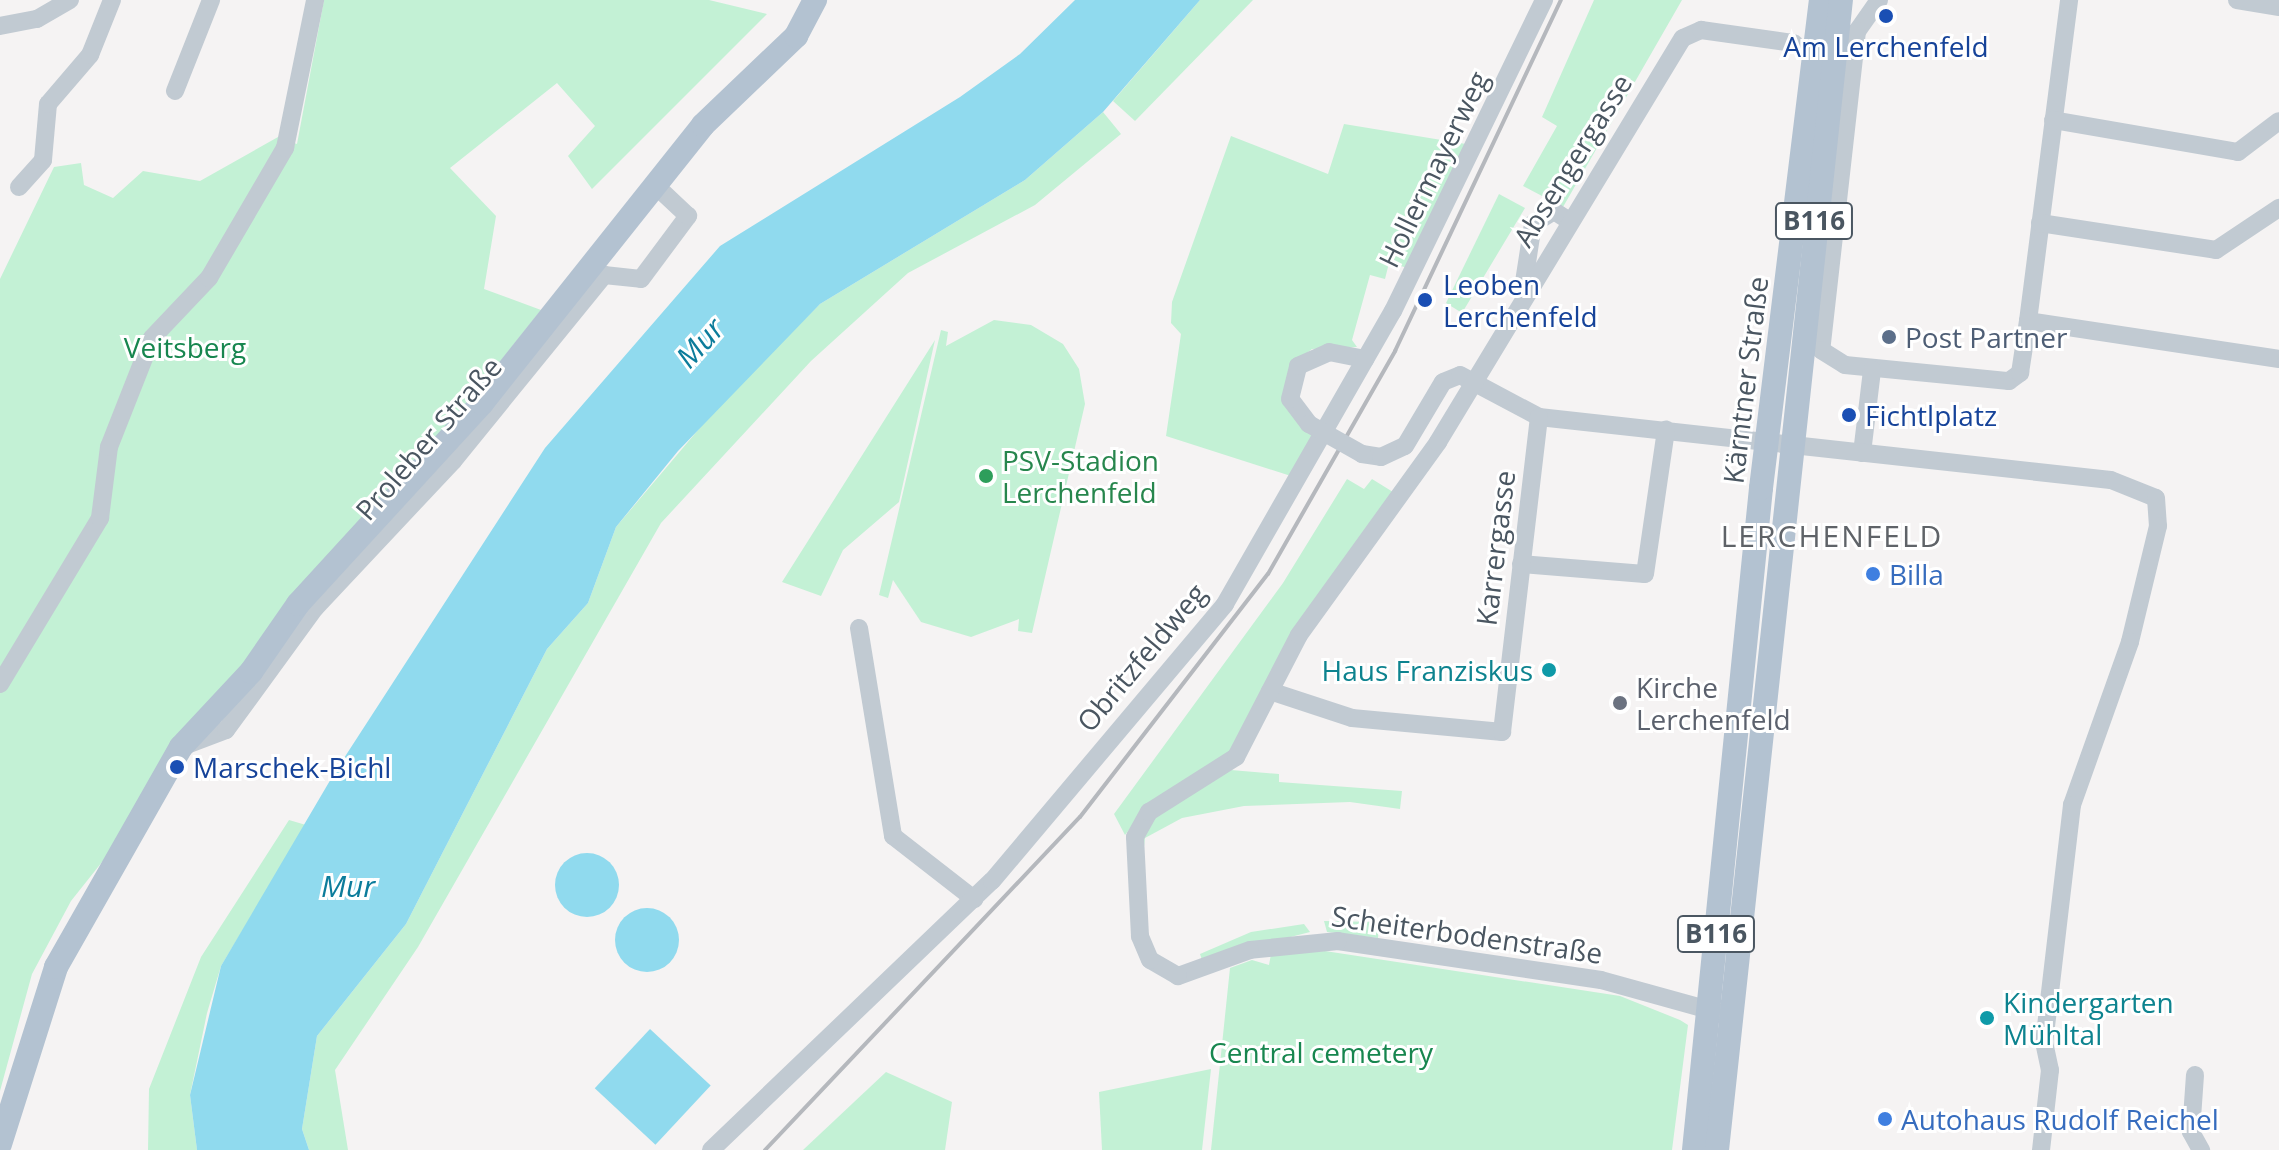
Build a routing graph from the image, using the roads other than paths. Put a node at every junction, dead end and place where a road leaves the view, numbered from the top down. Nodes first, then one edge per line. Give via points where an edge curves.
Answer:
1 (70, 0) edge
2 (112, 0) edge
3 (211, 0) edge
4 (315, 0) edge
5 (815, 0) edge
6 (1544, 0) edge
7 (1821, 0) edge
8 (1841, 0) edge
9 (1879, 0) edge
10 (2069, 0) edge
11 (2237, 0) edge
12 (2279, 7) edge
13 (0, 26) edge
14 (1794, 43) dead end
15 (175, 91) dead end
16 (2053, 120) junction
17 (2279, 121) edge
18 (656, 186) junction
19 (19, 187) dead end
20 (2279, 208) edge
21 (1568, 220) junction
22 (2040, 223) junction
23 (1523, 293) junction
24 (2028, 321) junction
25 (1365, 359) junction
26 (2279, 359) edge
27 (1872, 370) junction
28 (1476, 382) junction
29 (1539, 417) junction
30 (1666, 430) junction
31 (1778, 441) junction
32 (1862, 453) junction
33 (1521, 564) junction
34 (859, 628) dead end
35 (0, 684) edge
36 (1270, 691) junction
37 (181, 747) junction
38 (974, 899) junction
39 (1719, 1013) junction
40 (2195, 1075) dead end
41 (0, 1144) edge
42 (711, 1150) edge
43 (1694, 1150) edge
44 (1717, 1150) edge
45 (2041, 1150) edge
46 (2201, 1150) edge

1 - 13 street via 37,19
2 - 19 street via 90,55 48,104 43,160
3 - 15 street
4 - 35 street via 285,148 209,278 152,338 109,447 100,518
5 - 18 main road, Proleber Straße via 796,36 703,125
6 - 25 street, Hollermayerweg
7 - 31 main road, Kärntner Straße / B116
8 - 31 main road, Kärntner Straße / B116
9 - 27 street via 1857,31 1819,345 1831,361
10 - 16 street
11 - 12 street
14 - 21 street, Absengergasse via 1701,30 1683,38
16 - 17 street via 2238,152
16 - 22 street
18 - 37 main road, Proleber Straße via 473,414 298,604 251,672
18 - 37 street, Proleber Straße via 688,216 641,279 604,275 453,461 315,608 226,730
20 - 22 street via 2216,250
21 - 23 street, Absengergasse
21 - 23 street via 1554,211 1533,224
22 - 24 street
23 - 28 street, Absengergasse
24 - 26 street
24 - 27 street via 2020,373 2011,381
25 - 28 street, bridge via 1329,352 1298,366 1290,399 1309,424 1362,454 1381,457 1405,446 1443,382 1460,375
25 - 38 street, Obritzfeldweg via 1225,604
27 - 32 street
28 - 29 street
28 - 36 street, Absengergasse via 1299,635
29 - 30 street
29 - 33 street, Karrergasse
30 - 31 street
30 - 33 street via 1645,574
31 - 32 street
31 - 39 main road, Kärntner Straße / B116
31 - 39 main road, Kärntner Straße / B116 via 1719,857
32 - 45 street via 2111,480 2149,492 2160,506 2130,642 2072,805 2044,1042 2050,1070
33 - 36 street, Karrergasse via 1502,732 1352,718
34 - 38 street via 893,836
36 - 39 street, Scheiterbodenstraße via 1236,757 1138,825 1140,936 1163,970 1178,976 1250,950 1338,941 1601,980
37 - 41 main road, Proleber Straße via 50,981
38 - 42 street, Obritzfeldweg
39 - 43 main road, Kärntner Straße / B116
39 - 44 main road, Kärntner Straße / B116
40 - 46 street via 2191,1132

